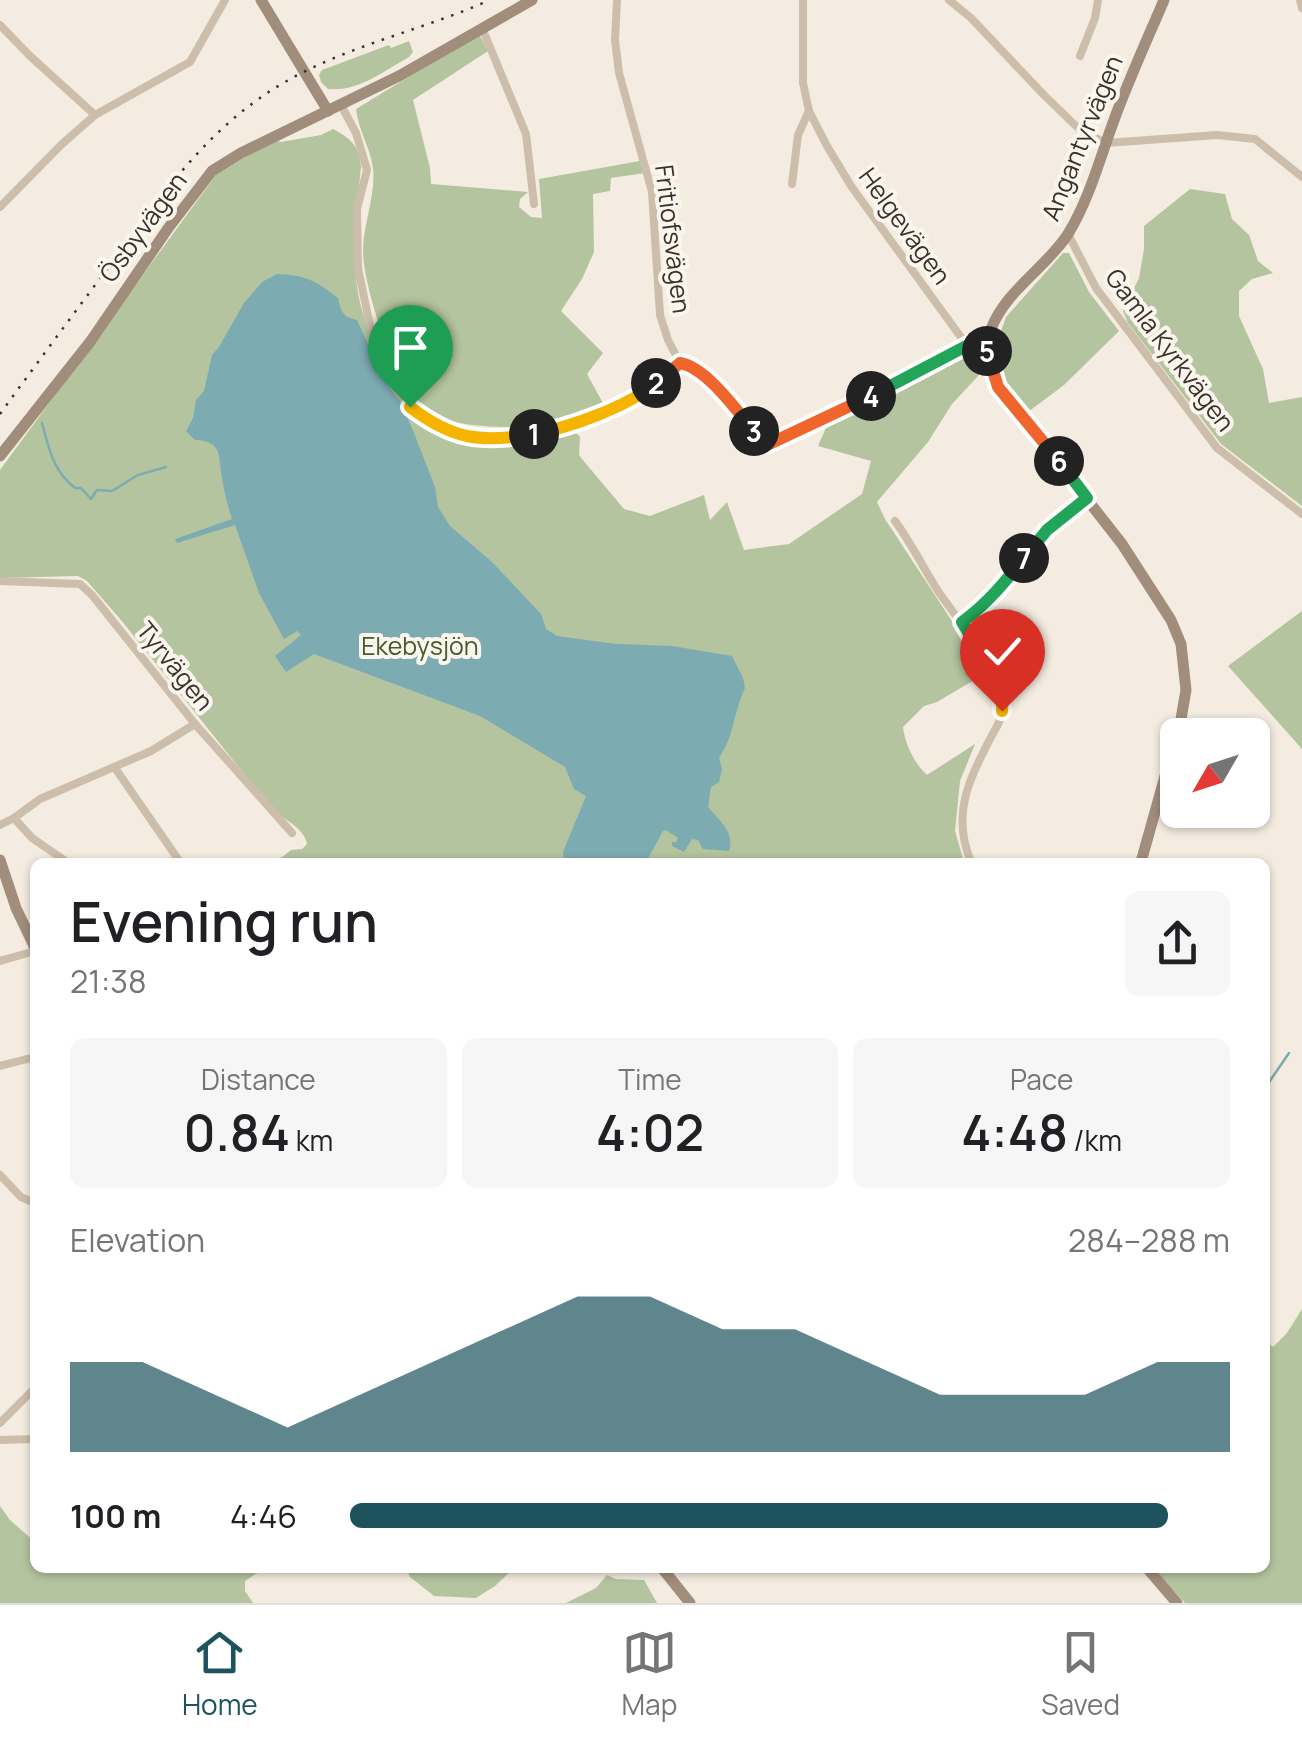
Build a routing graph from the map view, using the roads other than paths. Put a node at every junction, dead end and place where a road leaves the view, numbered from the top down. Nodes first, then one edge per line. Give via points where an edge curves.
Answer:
1 (225, 0) edge
2 (261, 0) edge
3 (532, 0) edge
4 (617, 0) edge
5 (803, 0) edge
6 (950, 0) edge
7 (1098, 0) edge
8 (1164, 0) edge
9 (1300, 0) edge
10 (1302, 8) edge
11 (0, 25) edge
12 (482, 28) junction
13 (1080, 56) dead end
14 (340, 105) junction
15 (810, 110) junction
16 (328, 111) junction
17 (95, 115) junction
18 (1106, 143) junction
19 (1302, 177) edge
20 (792, 184) dead end
21 (534, 204) dead end
22 (0, 207) edge
23 (1068, 234) junction
24 (979, 344) junction
25 (680, 363) junction
26 (0, 456) edge
27 (1087, 498) junction
28 (1302, 514) edge
29 (895, 521) dead end
30 (0, 581) edge
31 (962, 622) junction
32 (195, 724) junction
33 (114, 768) junction
34 (14, 818) junction
35 (0, 825) edge
36 (292, 832) dead end
37 (61, 858) edge
38 (177, 858) edge
39 (969, 858) edge
40 (1142, 858) edge
41 (0, 860) edge
42 (30, 939) edge
43 (30, 952) edge
44 (0, 961) edge
45 (30, 1058) edge
46 (0, 1066) edge
47 (0, 1176) edge
48 (30, 1201) edge
49 (30, 1393) edge
50 (0, 1423) edge
51 (30, 1439) edge
52 (0, 1440) edge
53 (666, 1573) edge
54 (1151, 1573) edge
55 (690, 1603) edge
56 (1177, 1603) edge

1 - 17 street via 190,62
2 - 16 street
3 - 12 street, Ösbyvägen
4 - 25 street, Fritiofsvägen via 619,73 652,192 660,315
5 - 15 street, Helgevägen via 803,83
6 - 18 street via 1080,130
7 - 13 street
8 - 18 street, Angantyrvägen
9 - 10 street
11 - 17 street
12 - 14 street, Ösbyvägen
12 - 21 street via 526,134
14 - 16 street, Ösbyvägen
14 - 25 street via 367,170 357,209 358,268 370,326 410,407 434,426 460,436 540,433 642,395
15 - 20 street, Helgevägen via 798,135
15 - 24 street, Helgevägen via 851,186 963,340
16 - 26 street, Ösbyvägen via 212,171
17 - 22 street
18 - 19 street via 1256,138
18 - 23 street, Angantyrvägen
23 - 24 street, Angantyrvägen via 1002,307
23 - 28 street, Gamla Kyrkvägen via 1096,288 1217,448
24 - 25 street via 769,444 707,378
24 - 27 street via 998,387
27 - 31 street via 1047,530
27 - 40 street via 1171,620 1186,671 1182,720
29 - 31 street
30 - 32 street, Tyrvägen via 80,584
31 - 39 street via 1003,701 966,791 962,811
32 - 33 street
32 - 36 street, Tyrvägen
33 - 34 street via 40,799
33 - 38 street
34 - 35 street
34 - 37 street
41 - 42 street
43 - 44 street
45 - 46 street
47 - 48 street
49 - 50 street
51 - 52 street
53 - 55 street
54 - 56 street

